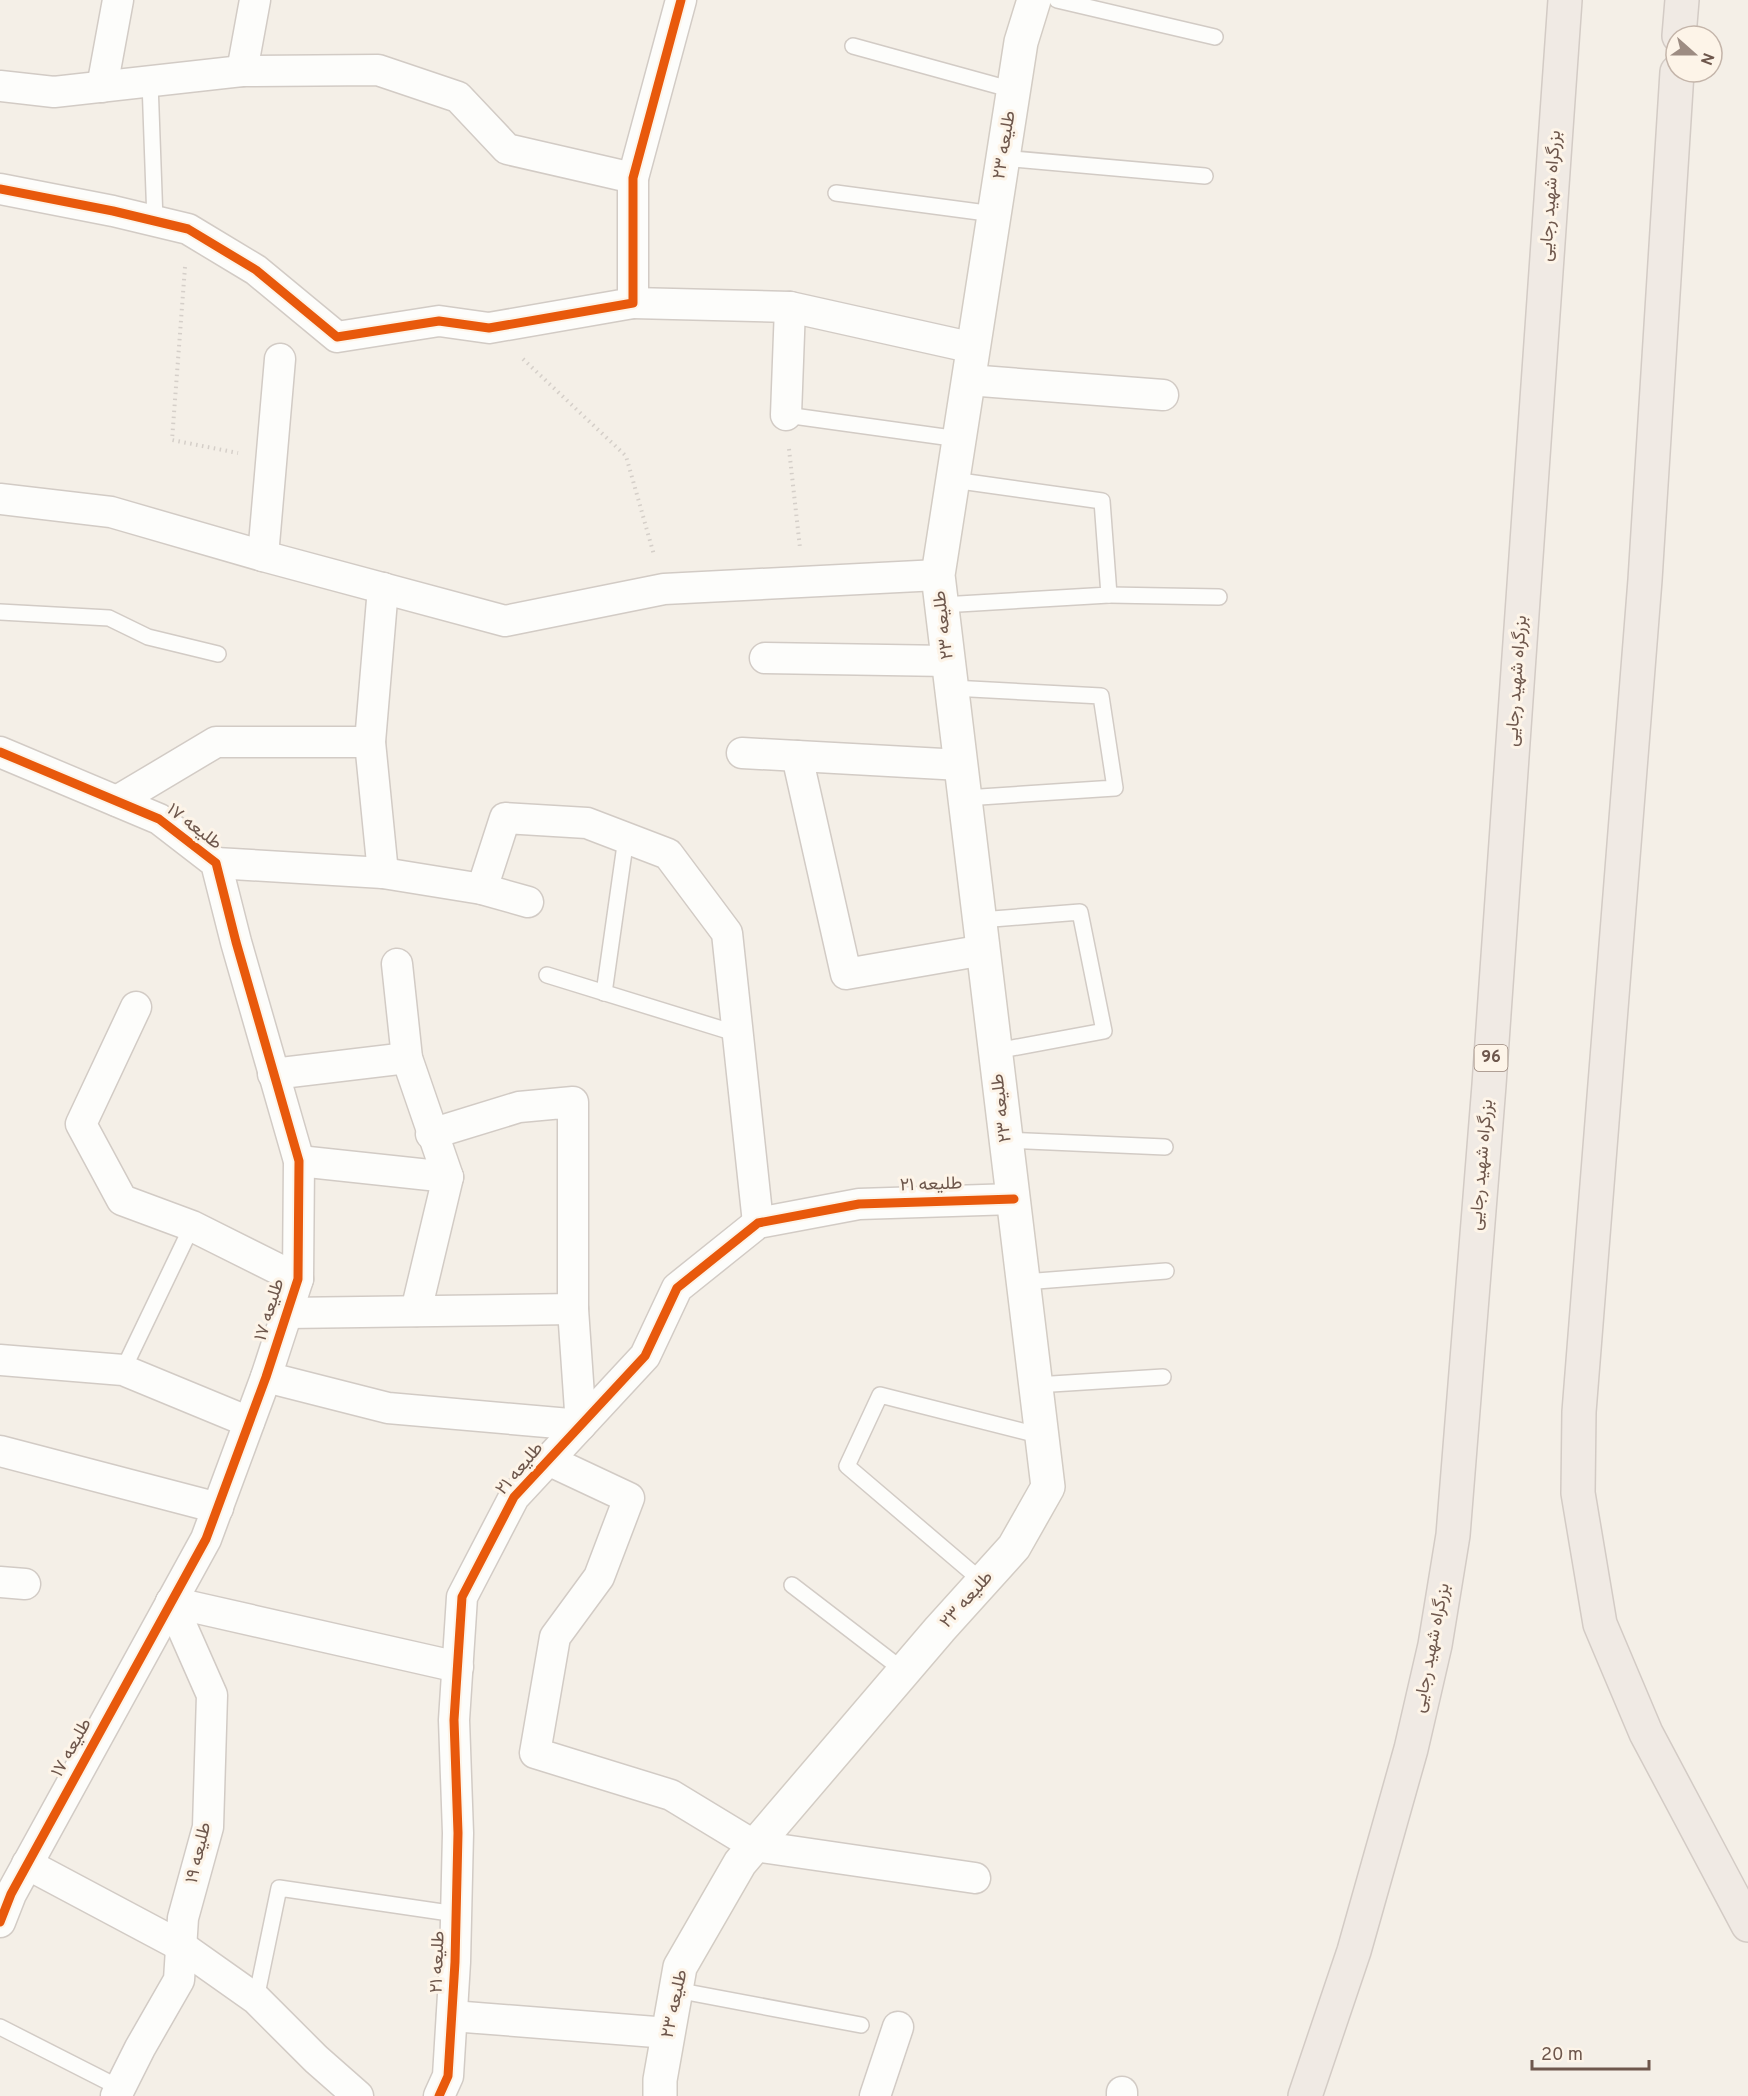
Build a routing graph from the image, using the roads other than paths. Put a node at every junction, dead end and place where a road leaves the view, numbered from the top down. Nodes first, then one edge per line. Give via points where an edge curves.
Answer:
1 (118, 0) edge
2 (255, 0) edge
3 (681, 0) edge
4 (1034, 0) edge
5 (1057, 0) edge
6 (1565, 0) edge
7 (1682, 0) edge
8 (1680, 24) edge
9 (1215, 37) dead end
10 (853, 46) dead end
11 (242, 71) junction
12 (150, 81) junction
13 (1676, 84) edge
14 (0, 87) edge
15 (102, 87) junction
16 (1013, 90) junction
17 (1003, 158) junction
18 (1205, 177) dead end
19 (633, 178) junction
20 (0, 189) edge
21 (836, 193) dead end
22 (994, 214) junction
23 (155, 221) junction
24 (633, 303) junction
25 (790, 307) junction
26 (974, 348) junction
27 (280, 358) dead end
28 (968, 380) junction
29 (1163, 395) dead end
30 (786, 415) joint
31 (959, 439) junction
32 (953, 480) junction
33 (0, 499) edge
34 (263, 556) junction
35 (382, 588) junction
36 (940, 590) junction
37 (1109, 595) junction
38 (1219, 597) dead end
39 (0, 612) edge
40 (218, 654) dead end
41 (765, 658) dead end
42 (950, 674) junction
43 (370, 742) junction
44 (0, 752) edge
45 (742, 753) dead end
46 (798, 756) junction
47 (961, 765) junction
48 (965, 798) junction
49 (117, 801) junction
50 (626, 838) junction
51 (216, 863) junction
52 (383, 873) junction
53 (482, 889) junction
54 (528, 903) dead end
55 (982, 935) junction
56 (397, 964) dead end
57 (547, 975) dead end
58 (604, 993) junction
59 (136, 1007) dead end
60 (738, 1034) junction
61 (996, 1051) junction
62 (407, 1058) junction
63 (273, 1074) junction
64 (432, 1134) junction
65 (1006, 1140) junction
66 (1165, 1147) dead end
67 (298, 1161) junction
68 (448, 1177) junction
69 (1014, 1199) junction
70 (758, 1223) junction
71 (192, 1226) junction
72 (1166, 1271) dead end
73 (298, 1280) junction
74 (1024, 1282) junction
75 (573, 1309) junction
76 (416, 1311) junction
77 (287, 1313) junction
78 (0, 1360) edge
79 (123, 1370) junction
80 (266, 1377) junction
81 (1163, 1377) dead end
82 (1036, 1385) junction
83 (249, 1422) junction
84 (581, 1425) junction
85 (1042, 1436) junction
86 (0, 1451) edge
87 (548, 1460) junction
88 (218, 1508) junction
89 (983, 1582) junction
90 (792, 1585) dead end
91 (171, 1602) junction
92 (458, 1667) junction
93 (904, 1671) junction
94 (755, 1846) junction
95 (27, 1864) junction
96 (975, 1878) dead end
97 (456, 1914) junction
98 (0, 1922) edge
99 (1748, 1925) edge
100 (181, 1946) junction
101 (676, 1990) junction
102 (256, 2000) junction
103 (452, 2016) junction
104 (861, 2025) dead end
105 (898, 2026) dead end
106 (0, 2027) edge
107 (669, 2032) junction
108 (118, 2092) edge
109 (358, 2096) edge
110 (439, 2096) edge
111 (660, 2096) edge
112 (875, 2096) edge
113 (1305, 2096) edge

1 - 15 street
2 - 11 street
3 - 19 street
4 - 16 main road, طلیعه ۲۳ via 1021,42
5 - 9 lane
6 - 113 highway, بزرگراه شهید رجایی / 96 via 1453,1535 1435,1645 1411,1749 1354,1951
7 - 8 highway
10 - 16 lane
11 - 12 street
11 - 19 street via 378,70 458,97 507,149
12 - 15 street
12 - 23 lane
13 - 99 highway via 1645,580 1579,1412 1578,1493 1600,1624 1646,1733
14 - 15 street via 54,92
16 - 17 main road, طلیعه ۲۳
17 - 18 lane
17 - 22 main road, طلیعه ۲۳
19 - 24 street
20 - 23 street
21 - 22 lane
22 - 26 main road, طلیعه ۲۳
23 - 24 street via 188,230 256,270 337,337 439,321 489,328
24 - 25 street
25 - 26 street
25 - 30 street
26 - 28 main road, طلیعه ۲۳
27 - 34 street
28 - 29 street
28 - 31 main road, طلیعه ۲۳
30 - 31 lane
31 - 32 main road, طلیعه ۲۳
32 - 36 main road, طلیعه ۲۳
32 - 37 lane via 1101,501
33 - 34 street via 111,512
34 - 35 street
35 - 36 street via 505,621 664,589 804,582
35 - 43 street
36 - 37 lane
36 - 42 main road, طلیعه ۲۳
37 - 38 lane
39 - 40 lane via 109,618 148,637
41 - 42 street
42 - 47 main road, طلیعه ۲۳
42 - 48 lane via 1101,696 1115,788
43 - 49 street via 216,742
43 - 52 street
44 - 49 street, طلیعه ۱۷
45 - 46 street
46 - 47 street
46 - 55 street via 846,974
47 - 48 main road, طلیعه ۲۳
48 - 55 main road, طلیعه ۲۳
49 - 51 street, طلیعه ۱۷ via 159,819
50 - 53 street via 586,823 505,818
50 - 58 lane
50 - 60 street via 668,854 727,933
51 - 52 street
51 - 63 street, طلیعه ۱۷
52 - 53 street
53 - 54 street
55 - 61 main road, طلیعه ۲۳
55 - 61 lane via 1080,912 1104,1032
56 - 62 street
57 - 58 lane
58 - 60 lane
59 - 71 street via 81,1124 122,1200
60 - 70 street
61 - 65 main road, طلیعه ۲۳
62 - 63 street
62 - 64 street
63 - 67 street, طلیعه ۱۷
64 - 68 street
64 - 75 street via 519,1107 573,1102
65 - 66 lane
65 - 69 main road, طلیعه ۲۳
67 - 68 street
67 - 73 street, طلیعه ۱۷
68 - 76 street
69 - 70 street, طلیعه ۲۱ via 859,1204
69 - 74 main road, طلیعه ۲۳
70 - 84 street, طلیعه ۲۱ via 677,1288 645,1356
71 - 73 street
71 - 79 lane
72 - 74 lane
73 - 77 street, طلیعه ۱۷
74 - 82 main road, طلیعه ۲۳
75 - 76 street
75 - 84 street
76 - 77 street
77 - 80 street, طلیعه ۱۷
78 - 79 street
79 - 83 street
80 - 83 street, طلیعه ۱۷
80 - 84 street via 388,1408
81 - 82 lane
82 - 85 main road, طلیعه ۲۳
83 - 88 street, طلیعه ۱۷
84 - 87 street, طلیعه ۲۱
85 - 89 main road, طلیعه ۲۳ via 1048,1487 1014,1547
85 - 89 lane via 880,1395 847,1466
86 - 88 street
87 - 92 street, طلیعه ۲۱ via 514,1497 462,1597
87 - 94 street via 629,1498 599,1577 555,1637 535,1753 671,1795
88 - 91 street, طلیعه ۱۷ via 207,1539
89 - 93 main road, طلیعه ۲۳
90 - 93 lane
91 - 92 street
91 - 95 street, طلیعه ۱۷
91 - 100 street, طلیعه ۱۹ via 212,1695 208,1827 183,1918
92 - 97 street, طلیعه ۲۱ via 454,1720
93 - 94 main road, طلیعه ۲۳
94 - 96 street
94 - 101 main road, طلیعه ۲۳ via 740,1863 680,1967
95 - 98 street, طلیعه ۱۷
95 - 100 street
97 - 102 lane via 279,1888
97 - 103 street, طلیعه ۲۱
100 - 102 street
100 - 108 street, طلیعه ۱۹ via 179,1980
101 - 104 lane
101 - 107 main road, طلیعه ۲۳
102 - 109 street
103 - 107 street
103 - 110 street, طلیعه ۲۱ via 448,2076
105 - 112 street
106 - 108 lane
107 - 111 main road, طلیعه ۲۳

